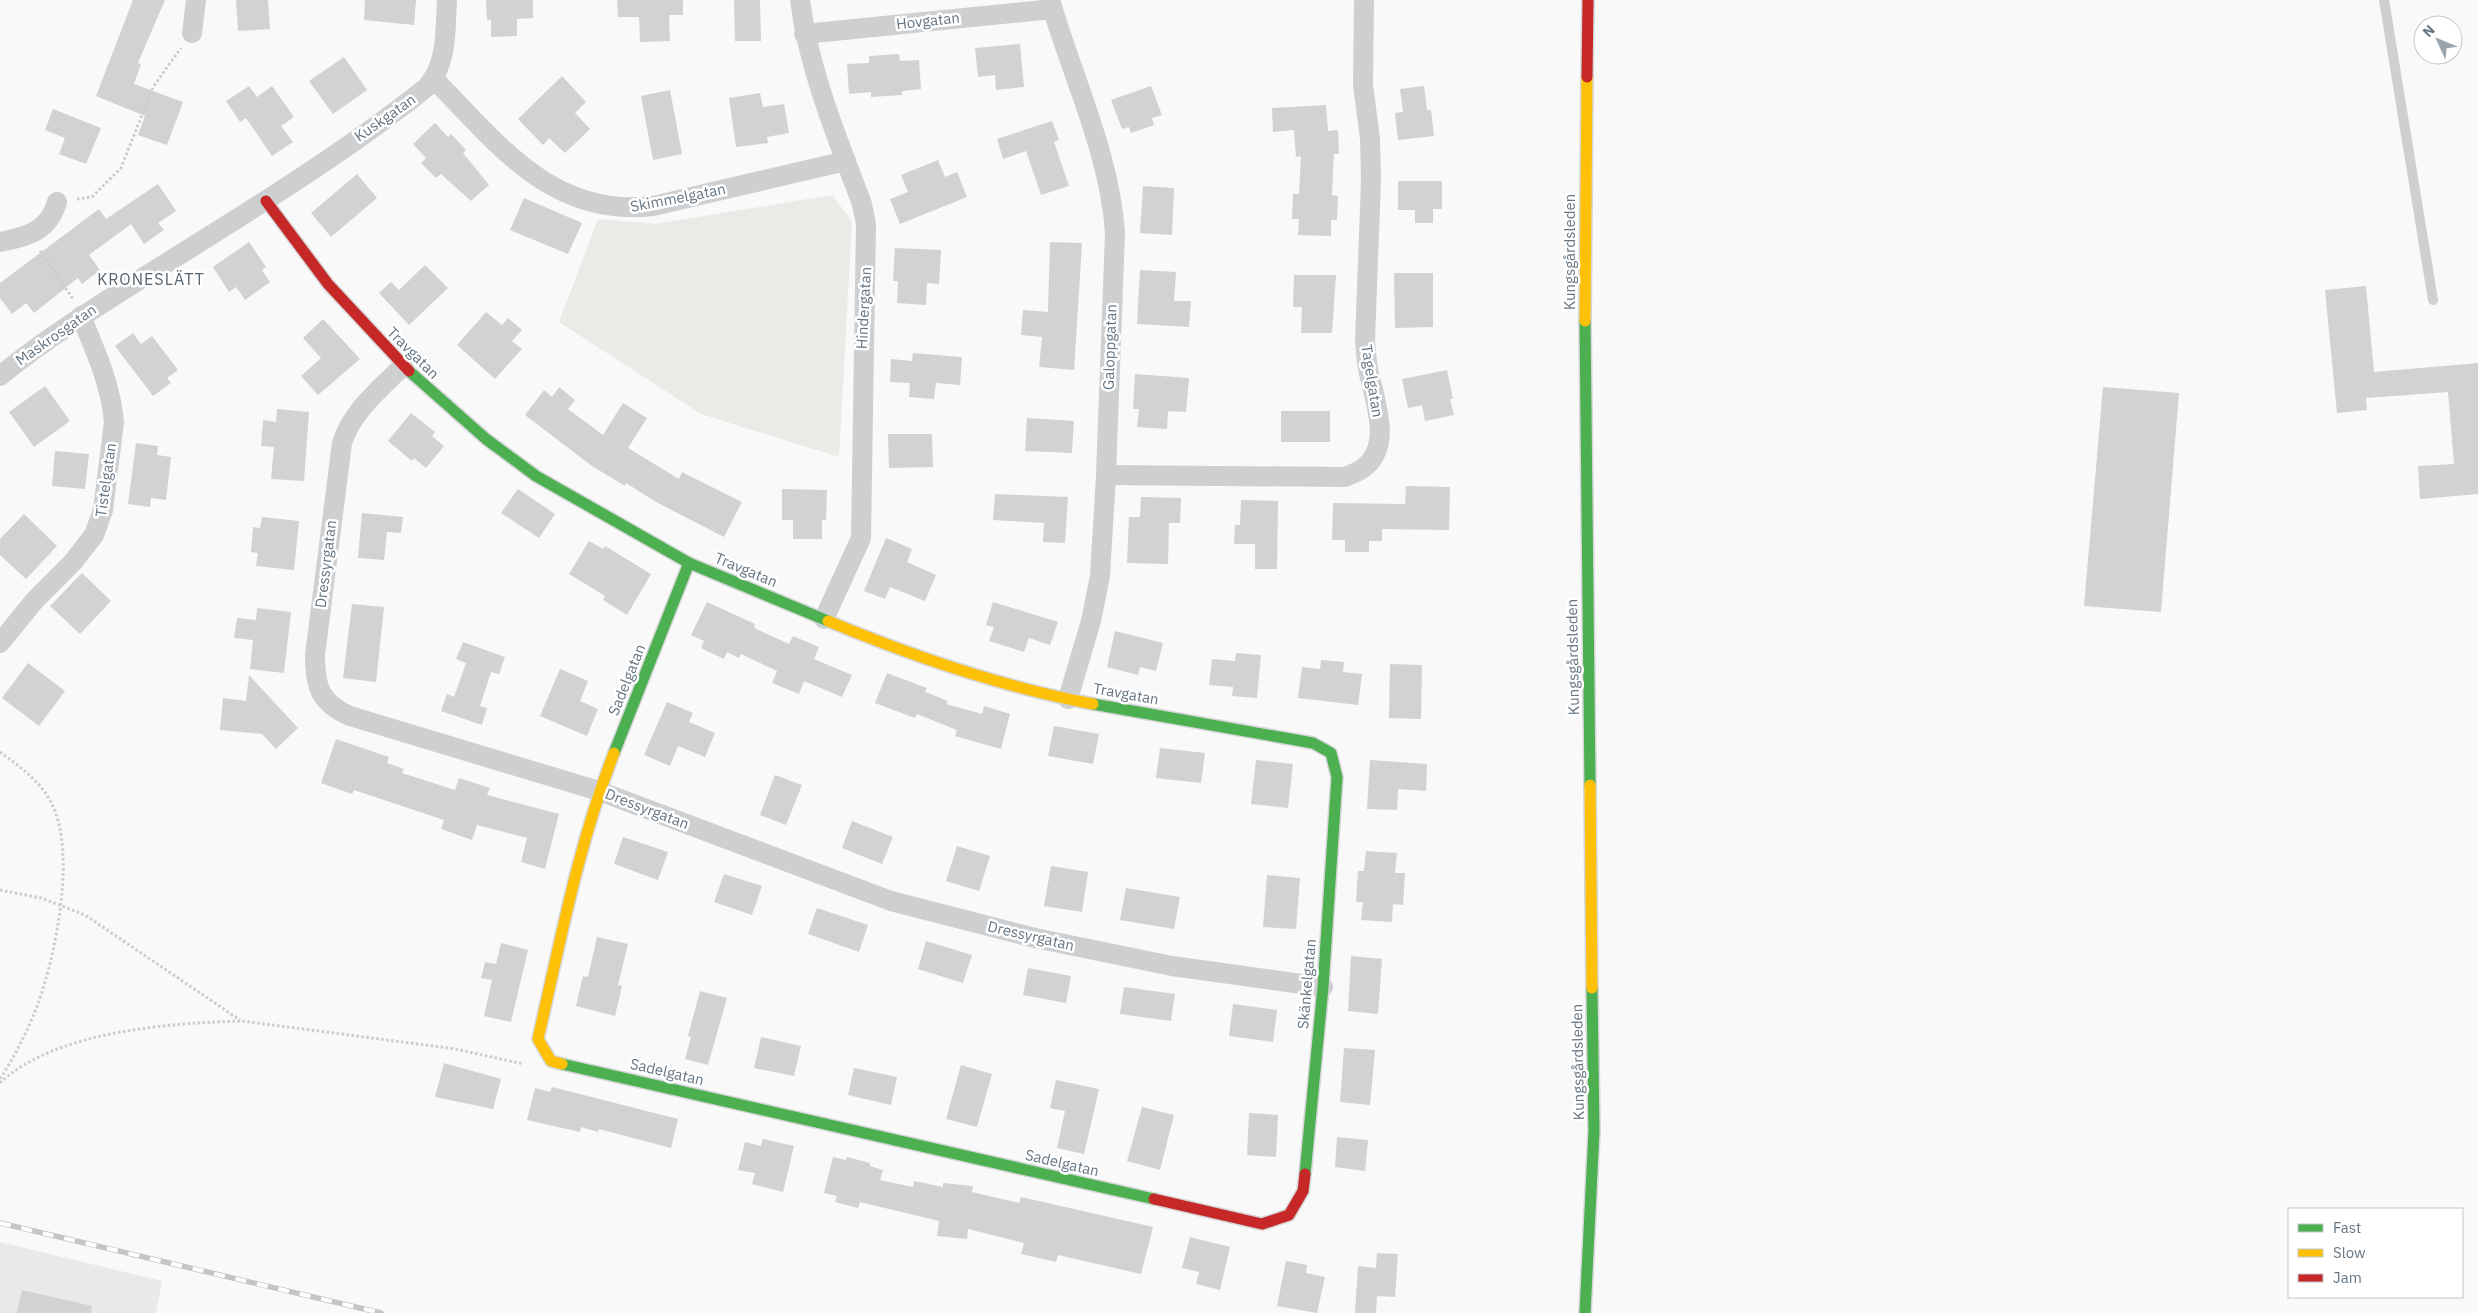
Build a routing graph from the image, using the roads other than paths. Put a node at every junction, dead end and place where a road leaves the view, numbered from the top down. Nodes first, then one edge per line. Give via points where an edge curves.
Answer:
1 (196, 0) edge
2 (447, 0) edge
3 (800, 0) edge
4 (1364, 0) edge
5 (1588, 0) edge
6 (2384, 0) edge
7 (1052, 4) edge
8 (192, 33) road end
9 (804, 34) junction
10 (434, 79) junction
11 (846, 161) junction
12 (266, 201) junction
13 (57, 202) road end
14 (0, 242) edge
15 (2434, 300) dead end
16 (81, 316) junction
17 (402, 366) junction
18 (0, 376) edge
19 (1106, 475) junction
20 (690, 563) junction
21 (824, 619) junction
22 (0, 643) edge
23 (1068, 699) junction
24 (1331, 753) joint
25 (599, 791) junction
26 (1323, 987) junction
27 (1289, 1215) joint
28 (1585, 1313) edge

1 - 8 street
2 - 10 street, Kuskgatan via 443,58
3 - 9 street, Hindergatan
4 - 19 street, Tagelgatan via 1363,85 1371,181 1365,341 1380,430 1372,459 1362,469 1345,477
5 - 28 street, Kungsgårdsleden via 1584,246 1594,1131
6 - 15 lane
7 - 9 street, Hovgatan
7 - 19 street, Galoppgatan via 1063,46 1097,141 1113,205 1115,233
9 - 11 street, Hindergatan
10 - 11 street, Skimmelgatan via 526,171 575,197 603,205 628,209 653,206
10 - 12 street, Kuskgatan via 412,99
11 - 21 street, Hindergatan via 866,224 860,538
12 - 16 street, Maskrosgatan
12 - 17 street, Travgatan via 328,284
13 - 14 street via 44,226 21,238
16 - 18 street, Maskrosgatan
16 - 22 street, Tistelgatan via 99,359 113,410 103,510 99,525 86,547 35,600
17 - 20 street, Travgatan via 486,439 536,476
17 - 25 street, Dressyrgatan via 357,412 342,443 315,655 315,674 322,695 334,708 350,716
19 - 23 street, Galoppgatan via 1100,576 1091,621
20 - 21 street, Travgatan
20 - 25 street, Sadelgatan
21 - 23 street, Travgatan via 973,675
23 - 24 street, Travgatan via 1313,743
24 - 26 street, Skänkelgatan via 1337,777
25 - 26 street, Dressyrgatan via 890,901 1035,938 1172,966
25 - 27 street, Sadelgatan via 573,883 538,1039 551,1061 1262,1224
26 - 27 street, Skänkelgatan via 1302,1191

